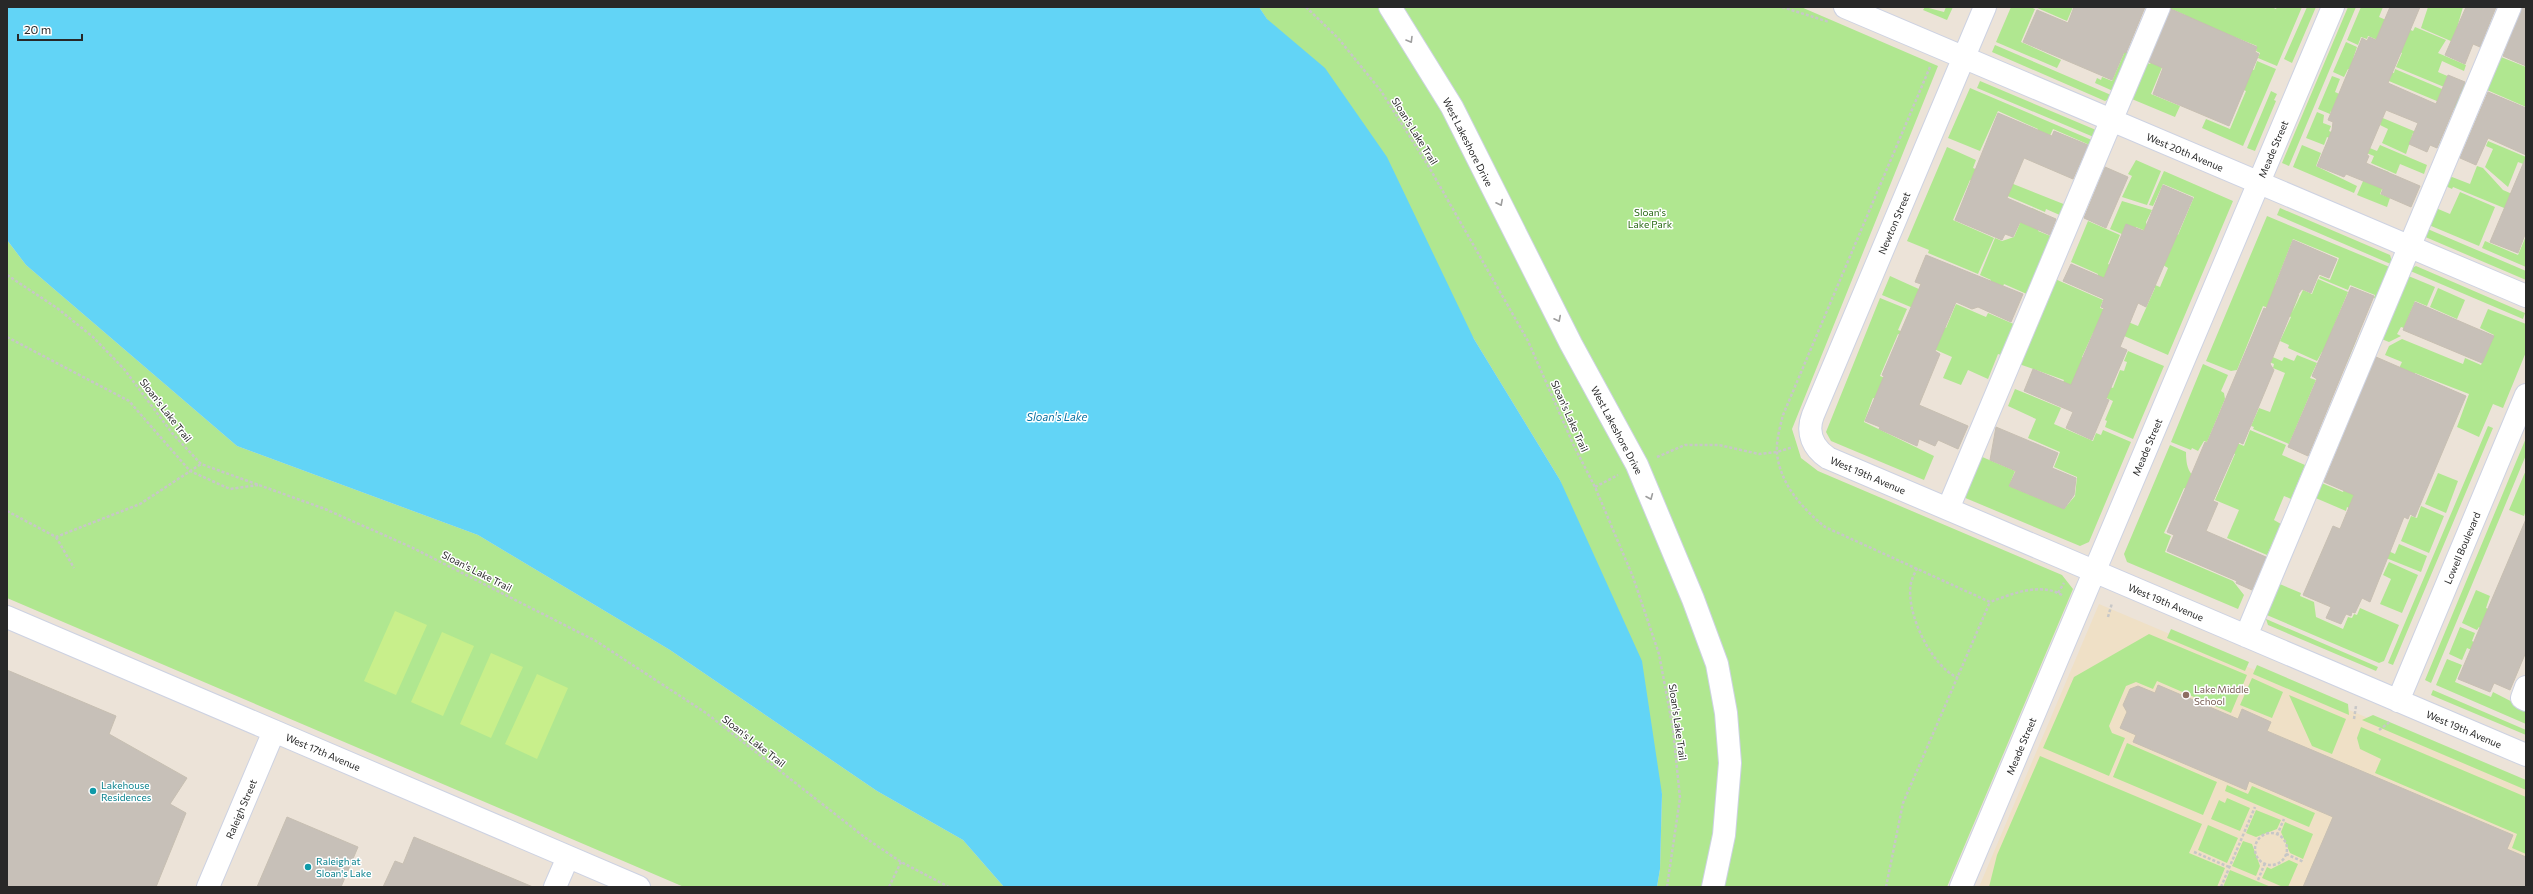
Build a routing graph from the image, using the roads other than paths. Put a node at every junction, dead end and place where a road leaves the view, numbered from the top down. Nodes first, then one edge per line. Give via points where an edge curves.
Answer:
1 (1390, 7) edge
2 (1845, 7) edge
3 (1985, 7) edge
4 (2159, 7) edge
5 (2333, 7) edge
6 (2510, 7) edge
7 (1964, 58) junction
8 (2112, 120) junction
9 (2259, 183) junction
10 (2409, 247) junction
11 (2526, 296) edge
12 (2526, 395) edge
13 (1812, 441) joint
14 (1948, 509) junction
15 (2094, 571) junction
16 (7, 617) edge
17 (2246, 636) junction
18 (2526, 687) edge
19 (2526, 700) edge
20 (2398, 701) junction
21 (274, 731) junction
22 (2526, 755) edge
23 (568, 857) junction
24 (208, 887) edge
25 (555, 887) edge
26 (639, 887) edge
27 (1713, 887) edge
28 (1961, 887) edge

1 -> 27 street, West Lakeshore Drive via 1452,107 1571,344 1637,465 1717,664 1726,713 1730,763 1724,835
2 - 7 street, West 20th Avenue
3 - 7 street, Newton Street
4 - 8 street
5 - 9 street, Meade Street
6 - 10 street
7 - 8 street, West 20th Avenue
7 - 13 street, Newton Street via 1813,415 1810,426
8 - 9 street, West 20th Avenue
8 - 14 street
9 - 10 street, West 20th Avenue
9 - 15 street, Meade Street
10 - 11 street, West 20th Avenue
10 - 17 street
12 - 20 street, Lowell Boulevard
13 - 14 street, West 19th Avenue via 1828,458
14 - 15 street, West 19th Avenue
15 - 17 street, West 19th Avenue
15 - 28 street, Meade Street
16 - 21 street, West 17th Avenue
17 - 20 street, West 19th Avenue
18 - 19 street via 2522,698
20 - 22 street, West 19th Avenue
21 - 23 street, West 17th Avenue
21 - 24 street, Raleigh Street
23 - 25 street
23 - 26 street, West 17th Avenue

